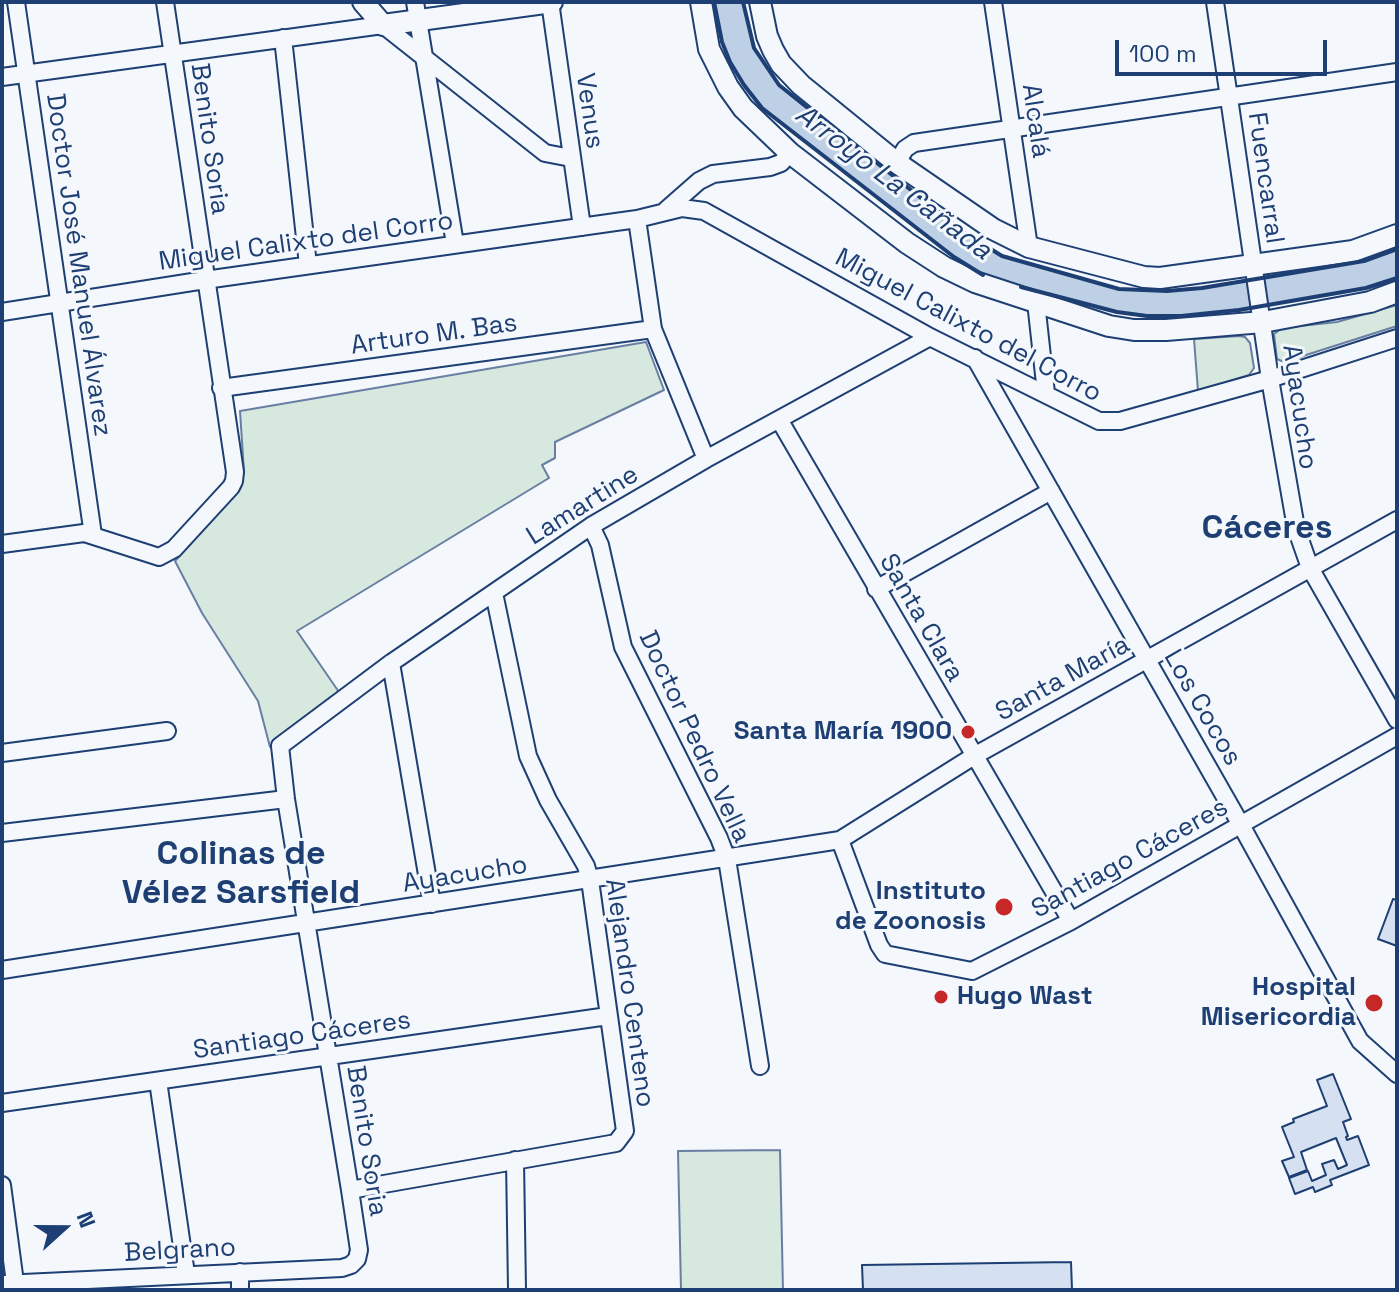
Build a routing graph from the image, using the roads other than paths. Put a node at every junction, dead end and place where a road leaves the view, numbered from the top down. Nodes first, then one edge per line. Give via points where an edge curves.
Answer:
1 (16, 2) edge
2 (165, 2) edge
3 (363, 2) edge
4 (551, 2) edge
5 (701, 2) edge
6 (760, 2) edge
7 (993, 2) edge
8 (1215, 2) edge
9 (416, 12) edge
10 (383, 25) junction
11 (283, 38) junction
12 (172, 54) junction
13 (422, 54) junction
14 (1397, 72) edge
15 (26, 74) junction
16 (2, 77) edge
17 (1229, 97) junction
18 (1013, 130) junction
19 (790, 153) junction
20 (571, 158) junction
21 (897, 163) junction
22 (665, 212) junction
23 (637, 219) junction
24 (582, 227) junction
25 (1397, 235) edge
26 (455, 244) junction
27 (1029, 247) junction
28 (308, 265) junction
29 (1255, 271) junction
30 (205, 280) junction
31 (1397, 292) edge
32 (1036, 302) junction
33 (59, 303) junction
34 (2, 312) edge
35 (1262, 319) junction
36 (653, 329) junction
37 (930, 337) junction
38 (1397, 338) edge
39 (975, 358) junction
40 (1270, 379) junction
41 (221, 388) junction
42 (1046, 393) junction
43 (780, 421) junction
44 (706, 459) junction
45 (1051, 491) junction
46 (1397, 520) edge
47 (591, 526) junction
48 (93, 535) junction
49 (2, 544) edge
50 (1310, 568) junction
51 (876, 589) junction
52 (494, 593) junction
53 (1147, 660) junction
54 (391, 663) junction
55 (1397, 720) edge
56 (167, 731) dead end
57 (1397, 736) edge
58 (280, 746) joint
59 (2, 753) edge
60 (974, 756) junction
61 (286, 799) junction
62 (1241, 825) junction
63 (2, 833) edge
64 (840, 840) junction
65 (727, 859) junction
66 (590, 880) junction
67 (432, 904) junction
68 (1071, 921) junction
69 (306, 923) junction
70 (2, 970) edge
71 (608, 1016) junction
72 (328, 1056) junction
73 (760, 1066) dead end
74 (1397, 1074) edge
75 (158, 1081) junction
76 (2, 1103) edge
77 (515, 1160) junction
78 (2, 1185) edge
79 (350, 1190) junction
80 (357, 1259) joint
81 (240, 1272) junction
82 (186, 1274) junction
83 (11, 1286) edge
84 (240, 1290) edge
85 (517, 1290) edge

1 - 15 street, Doctor José Manuel Álvarez
2 - 12 street, Benito Soria
3 - 10 main road
4 - 9 main road
4 - 20 street, Venus
5 - 19 main road via 709,49 728,87
6 - 21 main road via 767,36 781,64
7 - 18 street, Alcalá
8 - 17 street, Fuencarral
9 - 10 main road
9 - 13 street
10 - 11 street
10 - 13 street
11 - 12 street
11 - 28 street
12 - 15 street
12 - 30 street, Benito Soria
13 - 20 street via 545,153
13 - 26 street
14 - 17 street
15 - 16 street
15 - 33 street, Doctor José Manuel Álvarez
17 - 18 street
17 - 29 street, Fuencarral
18 - 21 street via 914,143
18 - 27 street, Alcalá
19 - 22 street, Miguel Calixto del Corro via 770,167 713,174
19 - 32 main road via 934,261 975,282
20 - 24 street, Venus
21 - 27 main road via 993,229
22 - 23 street, Miguel Calixto del Corro
22 - 37 street, Miguel Calixto del Corro via 704,211
23 - 24 street, Miguel Calixto del Corro
23 - 36 street
24 - 26 street, Miguel Calixto del Corro
25 - 29 main road via 1353,251
26 - 28 street, Miguel Calixto del Corro
27 - 29 main road via 1144,277
28 - 30 street, Miguel Calixto del Corro
29 - 35 street, Ayacucho
30 - 33 street, Miguel Calixto del Corro
30 - 41 street, Benito Soria
31 - 35 main road via 1370,302
32 - 35 main road via 1123,329 1166,330
32 - 42 street
33 - 34 street, Miguel Calixto del Corro
33 - 48 street, Doctor José Manuel Álvarez
35 - 40 street, Ayacucho
36 - 41 street, Arturo M. Bas
36 - 44 street
37 - 39 street, Miguel Calixto del Corro
37 - 43 street, Lamartine
38 - 40 street, Miguel Calixto del Corro
39 - 42 street, Miguel Calixto del Corro
39 - 45 street, Los Cocos
40 - 42 street, Miguel Calixto del Corro via 1109,423
40 - 50 street, Ayacucho via 1288,493
41 - 48 street, Benito Soria via 235,472 231,487 168,554 149,555
43 - 44 street, Lamartine
43 - 51 street, Santa Clara
44 - 47 street, Lamartine
45 - 51 street
45 - 53 street, Los Cocos
46 - 50 street, Santa María
47 - 52 street, Lamartine
47 - 65 street, Doctor Pedro Vella via 623,647
48 - 49 street
50 - 53 street, Santa María
50 - 55 street, Ayacucho
51 - 60 street, Santa Clara
52 - 54 street, Lamartine
52 - 66 street, Alejandro Centeno via 528,756
53 - 60 street, Santa María
53 - 62 street, Los Cocos
54 - 58 street, Lamartine
54 - 67 street
56 - 59 street
57 - 62 street, Santiago Cáceres
58 - 61 street, Benito Soria
60 - 64 street, Santa María
60 - 68 street, Santa Clara
61 - 63 street
61 - 69 street, Benito Soria
62 - 68 street, Santiago Cáceres
62 - 74 street, Los Cocos via 1360,1041
64 - 65 street, Ayacucho
64 - 68 street, Santiago Cáceres via 885,954 972,971
65 - 66 street, Ayacucho
65 - 73 street, Doctor Pedro Vella
66 - 67 street, Ayacucho
66 - 71 street, Alejandro Centeno
67 - 69 street, Ayacucho
69 - 70 street, Ayacucho
69 - 72 street, Benito Soria
71 - 72 street, Santiago Cáceres
71 - 77 street, Alejandro Centeno via 625,1131 616,1143
72 - 75 street, Santiago Cáceres
72 - 79 street, Benito Soria
75 - 76 street, Santiago Cáceres
75 - 82 street
77 - 79 street
77 - 85 street
78 - 83 street
79 - 80 street, Benito Soria
80 - 81 street, Belgrano via 342,1268
81 - 82 street, Belgrano
81 - 84 street
82 - 83 street, Belgrano

